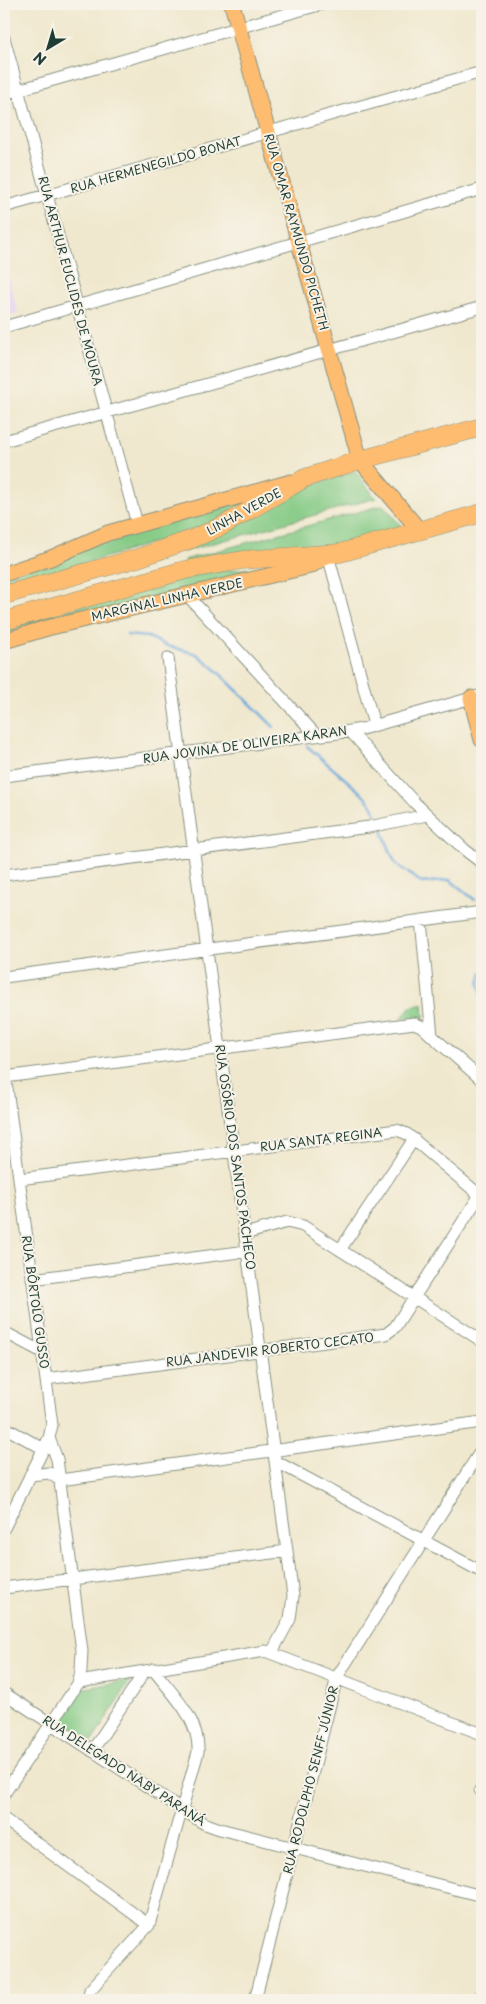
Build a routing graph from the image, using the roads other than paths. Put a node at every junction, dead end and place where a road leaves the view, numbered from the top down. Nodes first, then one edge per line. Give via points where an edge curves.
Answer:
1 (232, 4) edge
2 (322, 4) edge
3 (239, 27) junction
4 (4, 38) edge
5 (482, 72) edge
6 (18, 90) junction
7 (4, 94) edge
8 (269, 133) junction
9 (482, 188) edge
10 (47, 195) junction
11 (4, 207) edge
12 (299, 242) junction
13 (77, 306) junction
14 (482, 306) edge
15 (4, 327) edge
16 (329, 350) junction
17 (106, 412) junction
18 (482, 427) edge
19 (4, 441) edge
20 (360, 460) junction
21 (305, 478) junction
22 (482, 512) edge
23 (137, 524) junction
24 (420, 531) junction
25 (328, 555) junction
26 (4, 574) edge
27 (4, 595) edge
28 (187, 595) junction
29 (4, 621) edge
30 (4, 641) edge
31 (168, 658) dead end
32 (477, 696) edge
33 (374, 725) junction
34 (350, 731) junction
35 (316, 736) junction
36 (482, 740) edge
37 (181, 754) junction
38 (4, 776) edge
39 (427, 815) junction
40 (194, 850) junction
41 (482, 863) edge
42 (4, 875) edge
43 (482, 912) edge
44 (421, 920) junction
45 (207, 949) junction
46 (4, 977) edge
47 (432, 1036) junction
48 (220, 1049) junction
49 (4, 1072) edge
50 (482, 1080) edge
51 (414, 1139) junction
52 (234, 1151) junction
53 (4, 1159) edge
54 (16, 1161) junction
55 (19, 1179) junction
56 (481, 1196) edge
57 (245, 1234) junction
58 (340, 1250) junction
59 (247, 1251) junction
60 (32, 1279) junction
61 (414, 1297) junction
62 (4, 1332) edge
63 (482, 1341) edge
64 (261, 1351) junction
65 (42, 1352) junction
66 (46, 1379) junction
67 (482, 1422) edge
68 (4, 1427) edge
69 (49, 1438) junction
70 (44, 1449) junction
71 (275, 1456) junction
72 (480, 1457) edge
73 (30, 1475) junction
74 (60, 1480) junction
75 (4, 1528) edge
76 (424, 1541) junction
77 (287, 1551) junction
78 (482, 1572) edge
79 (72, 1579) junction
80 (4, 1588) edge
81 (272, 1652) junction
82 (149, 1670) junction
83 (337, 1678) junction
84 (79, 1682) junction
85 (4, 1693) edge
86 (51, 1724) junction
87 (482, 1734) edge
88 (92, 1751) junction
89 (4, 1794) edge
90 (182, 1810) junction
91 (4, 1818) edge
92 (293, 1848) junction
93 (482, 1896) edge
94 (149, 1926) junction
95 (482, 1993) edge
96 (88, 2000) edge
97 (255, 2000) edge
98 (480, 2000) edge

1 - 3 main road, RUA OMAR RAYMUNDO PICHETH
2 - 3 street
3 - 6 street
3 - 8 main road, RUA OMAR RAYMUNDO PICHETH
4 - 6 street, RUA ARTHUR EUCLIDES DE MOURA
5 - 8 street, RUA HERMENEGILDO BONAT
6 - 7 street
6 - 10 street, RUA ARTHUR EUCLIDES DE MOURA
8 - 10 street, RUA HERMENEGILDO BONAT
8 - 12 main road, RUA OMAR RAYMUNDO PICHETH
9 - 12 street
10 - 11 street, RUA HERMENEGILDO BONAT
10 - 13 street, RUA ARTHUR EUCLIDES DE MOURA
12 - 13 street
12 - 16 main road, RUA OMAR RAYMUNDO PICHETH
13 - 15 street
13 - 17 street, RUA ARTHUR EUCLIDES DE MOURA
14 - 16 street
16 - 17 street
16 - 20 main road, RUA OMAR RAYMUNDO PICHETH
17 - 19 street
17 - 23 street, RUA ARTHUR EUCLIDES DE MOURA
18 - 20 highway, LINHA VERDE
20 - 21 highway, LINHA VERDE
20 - 24 main road
21 - 23 main road
21 - 27 highway, LINHA VERDE via 192,540
22 - 24 highway
23 - 26 main road
24 - 25 highway
25 - 28 main road, MARGINAL LINHA VERDE via 310,566
25 - 29 highway via 211,564
25 - 33 street
28 - 30 main road, MARGINAL LINHA VERDE
28 - 35 street
31 - 37 street, RUA OSÓRIO DOS SANTOS PACHECO
32 - 33 street, RUA JOVINA DE OLIVEIRA KARAN
32 - 36 main road
33 - 34 street, RUA JOVINA DE OLIVEIRA KARAN
34 - 35 street, RUA JOVINA DE OLIVEIRA KARAN
34 - 39 street
35 - 37 street, RUA JOVINA DE OLIVEIRA KARAN
37 - 38 street, RUA JOVINA DE OLIVEIRA KARAN
37 - 40 street, RUA OSÓRIO DOS SANTOS PACHECO
39 - 40 street via 369,827
39 - 41 street
40 - 42 street
40 - 45 street, RUA OSÓRIO DOS SANTOS PACHECO
43 - 44 street
44 - 45 street
44 - 47 street
45 - 46 street
45 - 48 street, RUA OSÓRIO DOS SANTOS PACHECO
47 - 48 street via 414,1023
47 - 50 street
48 - 49 street
48 - 52 street, RUA OSÓRIO DOS SANTOS PACHECO
49 - 54 street, RUA BÔRTOLO GUSSO
51 - 52 street, RUA SANTA REGINA via 397,1130
51 - 56 street, RUA SANTA REGINA
51 - 58 street
52 - 55 street, RUA SANTA REGINA
52 - 57 street, RUA OSÓRIO DOS SANTOS PACHECO
53 - 54 street
54 - 55 street, RUA BÔRTOLO GUSSO
55 - 60 street, RUA BÔRTOLO GUSSO
56 - 61 street, RUA JANDEVIR ROBERTO CECATO
57 - 58 street via 278,1224 295,1223
57 - 59 street, RUA OSÓRIO DOS SANTOS PACHECO
58 - 61 street
59 - 60 street
59 - 64 street, RUA OSÓRIO DOS SANTOS PACHECO
60 - 65 street, RUA BÔRTOLO GUSSO
61 - 63 street
61 - 64 street, RUA JANDEVIR ROBERTO CECATO via 395,1327 383,1335
62 - 65 street
64 - 66 street, RUA JANDEVIR ROBERTO CECATO
64 - 71 street, RUA OSÓRIO DOS SANTOS PACHECO
65 - 66 street, RUA BÔRTOLO GUSSO
66 - 69 street, RUA BÔRTOLO GUSSO via 52,1425
67 - 71 street
68 - 70 street
69 - 70 street, RUA BÔRTOLO GUSSO
69 - 74 street
70 - 73 street, RUA BÔRTOLO GUSSO
71 - 74 street
71 - 76 street
71 - 77 street, RUA OSÓRIO DOS SANTOS PACHECO
72 - 76 street, RUA RODOLPHO SENFF JÚNIOR
73 - 74 street via 49,1474
73 - 75 street, RUA BÔRTOLO GUSSO
74 - 79 street
76 - 78 street
76 - 83 street, RUA RODOLPHO SENFF JÚNIOR
77 - 79 street
77 - 81 street, RUA OSÓRIO DOS SANTOS PACHECO via 292,1612
79 - 80 street
79 - 84 street via 82,1651
81 - 82 street via 251,1652
81 - 83 street
82 - 84 street
82 - 88 street
82 - 90 street via 188,1714 197,1733 198,1752
83 - 87 street
83 - 92 street, RUA RODOLPHO SENFF JÚNIOR
84 - 86 street
85 - 86 street, RUA DELEGADO NABY PARANÁ
86 - 88 street, RUA DELEGADO NABY PARANÁ
86 - 89 street
88 - 90 street, RUA DELEGADO NABY PARANÁ
90 - 92 street, RUA DELEGADO NABY PARANÁ via 212,1826
90 - 94 street
91 - 94 street
92 - 93 street, RUA DELEGADO NABY PARANÁ
92 - 97 street, RUA RODOLPHO SENFF JÚNIOR
94 - 96 street via 90,1990
95 - 98 street

